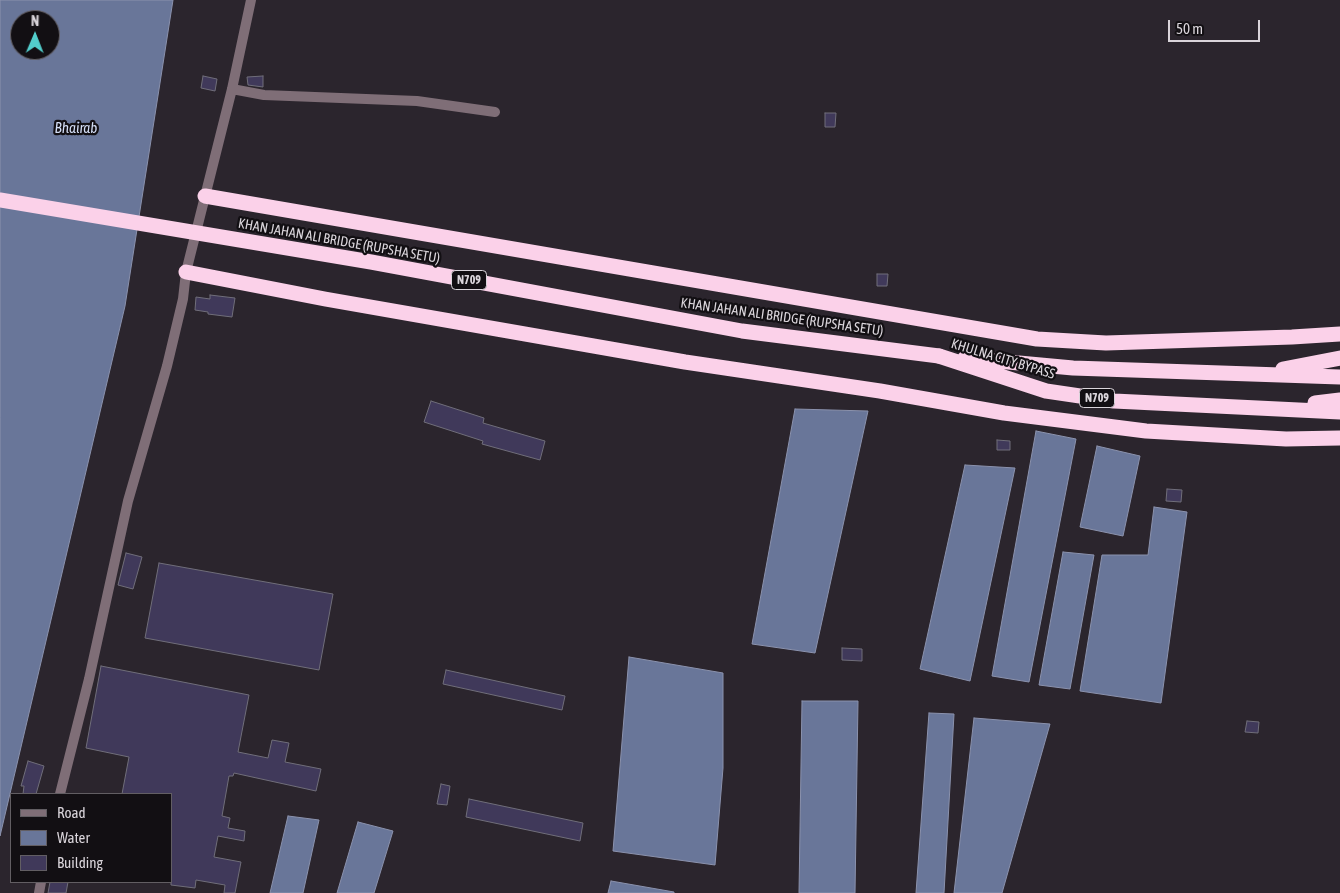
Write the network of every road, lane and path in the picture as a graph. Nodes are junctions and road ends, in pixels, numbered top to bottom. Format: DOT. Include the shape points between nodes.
graph roads {
  1 [pos="251,0"];
  2 [pos="232,89"];
  3 [pos="495,112"];
  4 [pos="205,196"];
  5 [pos="0,200"];
  6 [pos="186,272"];
  7 [pos="1340,334"];
  8 [pos="939,356"];
  9 [pos="1340,358"];
  10 [pos="1340,367"];
  11 [pos="1262,373"];
  12 [pos="1340,376"];
  13 [pos="1340,384"];
  14 [pos="1340,400"];
  15 [pos="1340,406"];
  16 [pos="1262,408"];
  17 [pos="1340,412"];
  18 [pos="1340,419"];
  19 [pos="1340,438"];
  20 [pos="60,793"];
  1 -- 2 [label="street"];
  2 -- 3 [label="street" via="264,95 417,101"];
  2 -- 4 [label="street"];
  4 -- 6 [label="street"];
  4 -- 7 [label="highway" via="1037,338 1106,343"];
  5 -- 8 [label="highway, KHAN JAHAN ALI BRIDGE (RUPSHA SETU) / N709, bridge" via="371,262 742,331"];
  6 -- 19 [label="highway" via="325,300 666,359 1004,413 1146,431 1286,439"];
  6 -- 20 [label="street" via="167,366 128,501 90,679"];
  8 -- 11 [label="highway, KHULNA CITY BYPASS / N709" via="1073,368"];
  8 -- 16 [label="highway, KHULNA CITY BYPASS / N709" via="1046,391 1114,400"];
  9 -- 11 [label="highway, KHULNA CITY BYPASS / N709"];
  10 -- 11 [label="highway, KHULNA CITY BYPASS / N709"];
  11 -- 12 [label="highway, KHULNA CITY BYPASS / N709"];
  11 -- 13 [label="highway, KHULNA CITY BYPASS / N709"];
  14 -- 16 [label="highway, KHULNA CITY BYPASS / N709"];
  15 -- 16 [label="highway, KHULNA CITY BYPASS / N709"];
  16 -- 17 [label="highway, KHULNA CITY BYPASS / N709"];
  16 -- 18 [label="highway, KHULNA CITY BYPASS / N709"];
}
